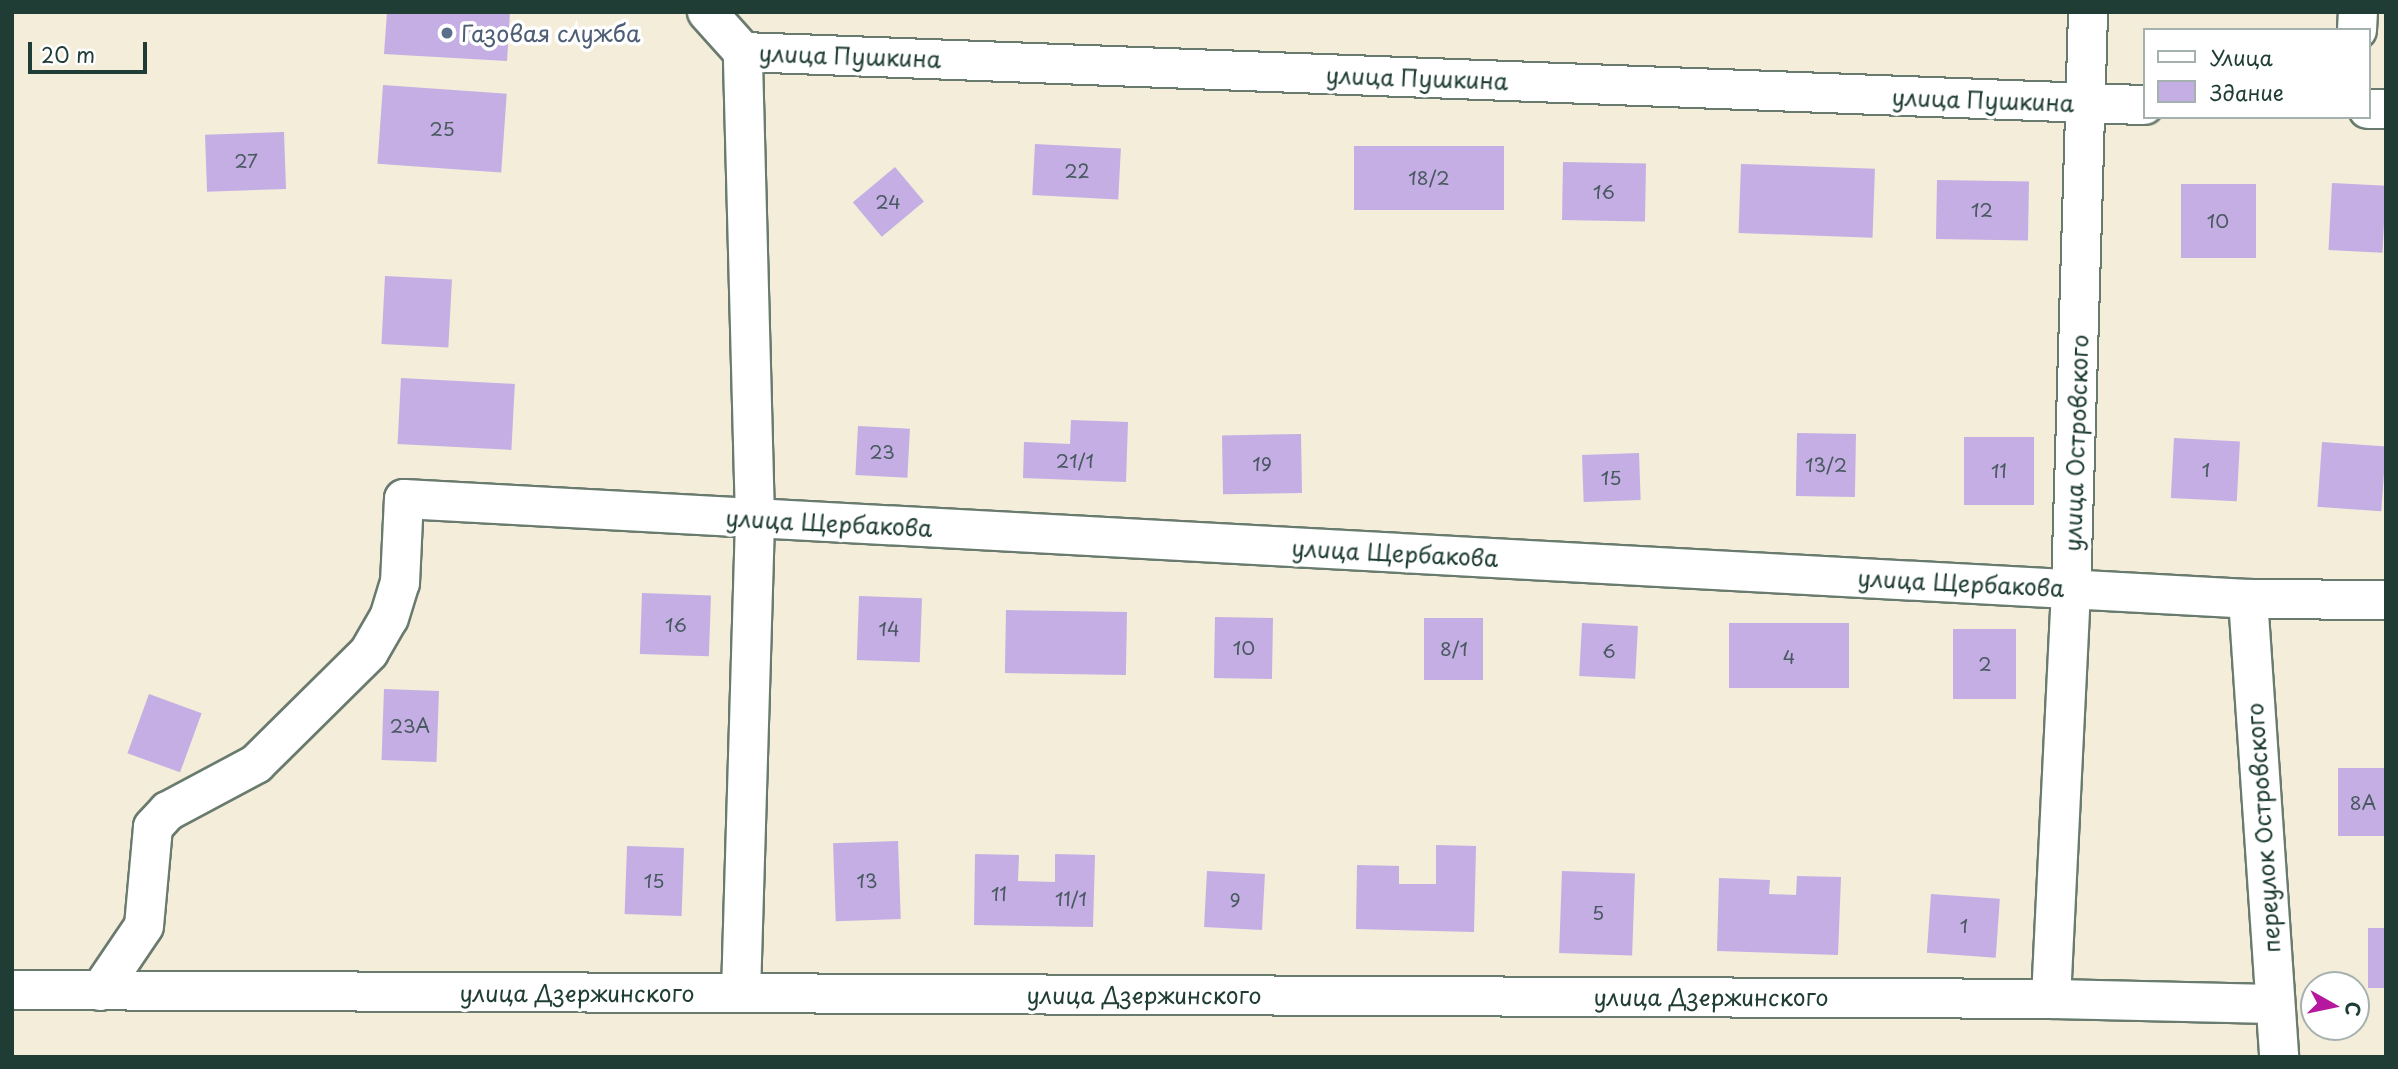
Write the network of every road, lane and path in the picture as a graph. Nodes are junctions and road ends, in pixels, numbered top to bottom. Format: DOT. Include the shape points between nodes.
graph roads {
  1 [pos="707,12"];
  2 [pos="2088,12"];
  3 [pos="743,52"];
  4 [pos="2085,104"];
  5 [pos="2142,105"];
  6 [pos="755,519"];
  7 [pos="2071,589"];
  8 [pos="2248,599"];
  9 [pos="2386,600"];
  10 [pos="12,990"];
  11 [pos="100,991"];
  12 [pos="741,993"];
  13 [pos="2051,999"];
  14 [pos="2275,1004"];
  15 [pos="2279,1057"];
  1 -- 3 [label="street, улица Пушкина"];
  2 -- 4 [label="street, улица Островского"];
  3 -- 4 [label="street, улица Пушкина"];
  3 -- 6 [label="street"];
  4 -- 5 [label="street, улица Пушкина"];
  4 -- 7 [label="street, улица Островского"];
  6 -- 7 [label="street, улица Щербакова"];
  6 -- 11 [label="street, улица Щербакова" via="404,499 401,583 389,618 369,652 256,764 168,811 153,827 144,926"];
  6 -- 12 [label="street"];
  7 -- 8 [label="street, улица Щербакова"];
  7 -- 13 [label="street, улица Островского"];
  8 -- 9 [label="street, улица Щербакова"];
  8 -- 14 [label="street, переулок Островского"];
  10 -- 11 [label="street, улица Дзержинского"];
  11 -- 12 [label="street, улица Дзержинского"];
  12 -- 13 [label="street, улица Дзержинского"];
  13 -- 14 [label="street, улица Дзержинского"];
  14 -- 15 [label="street, переулок Островского"];
}
